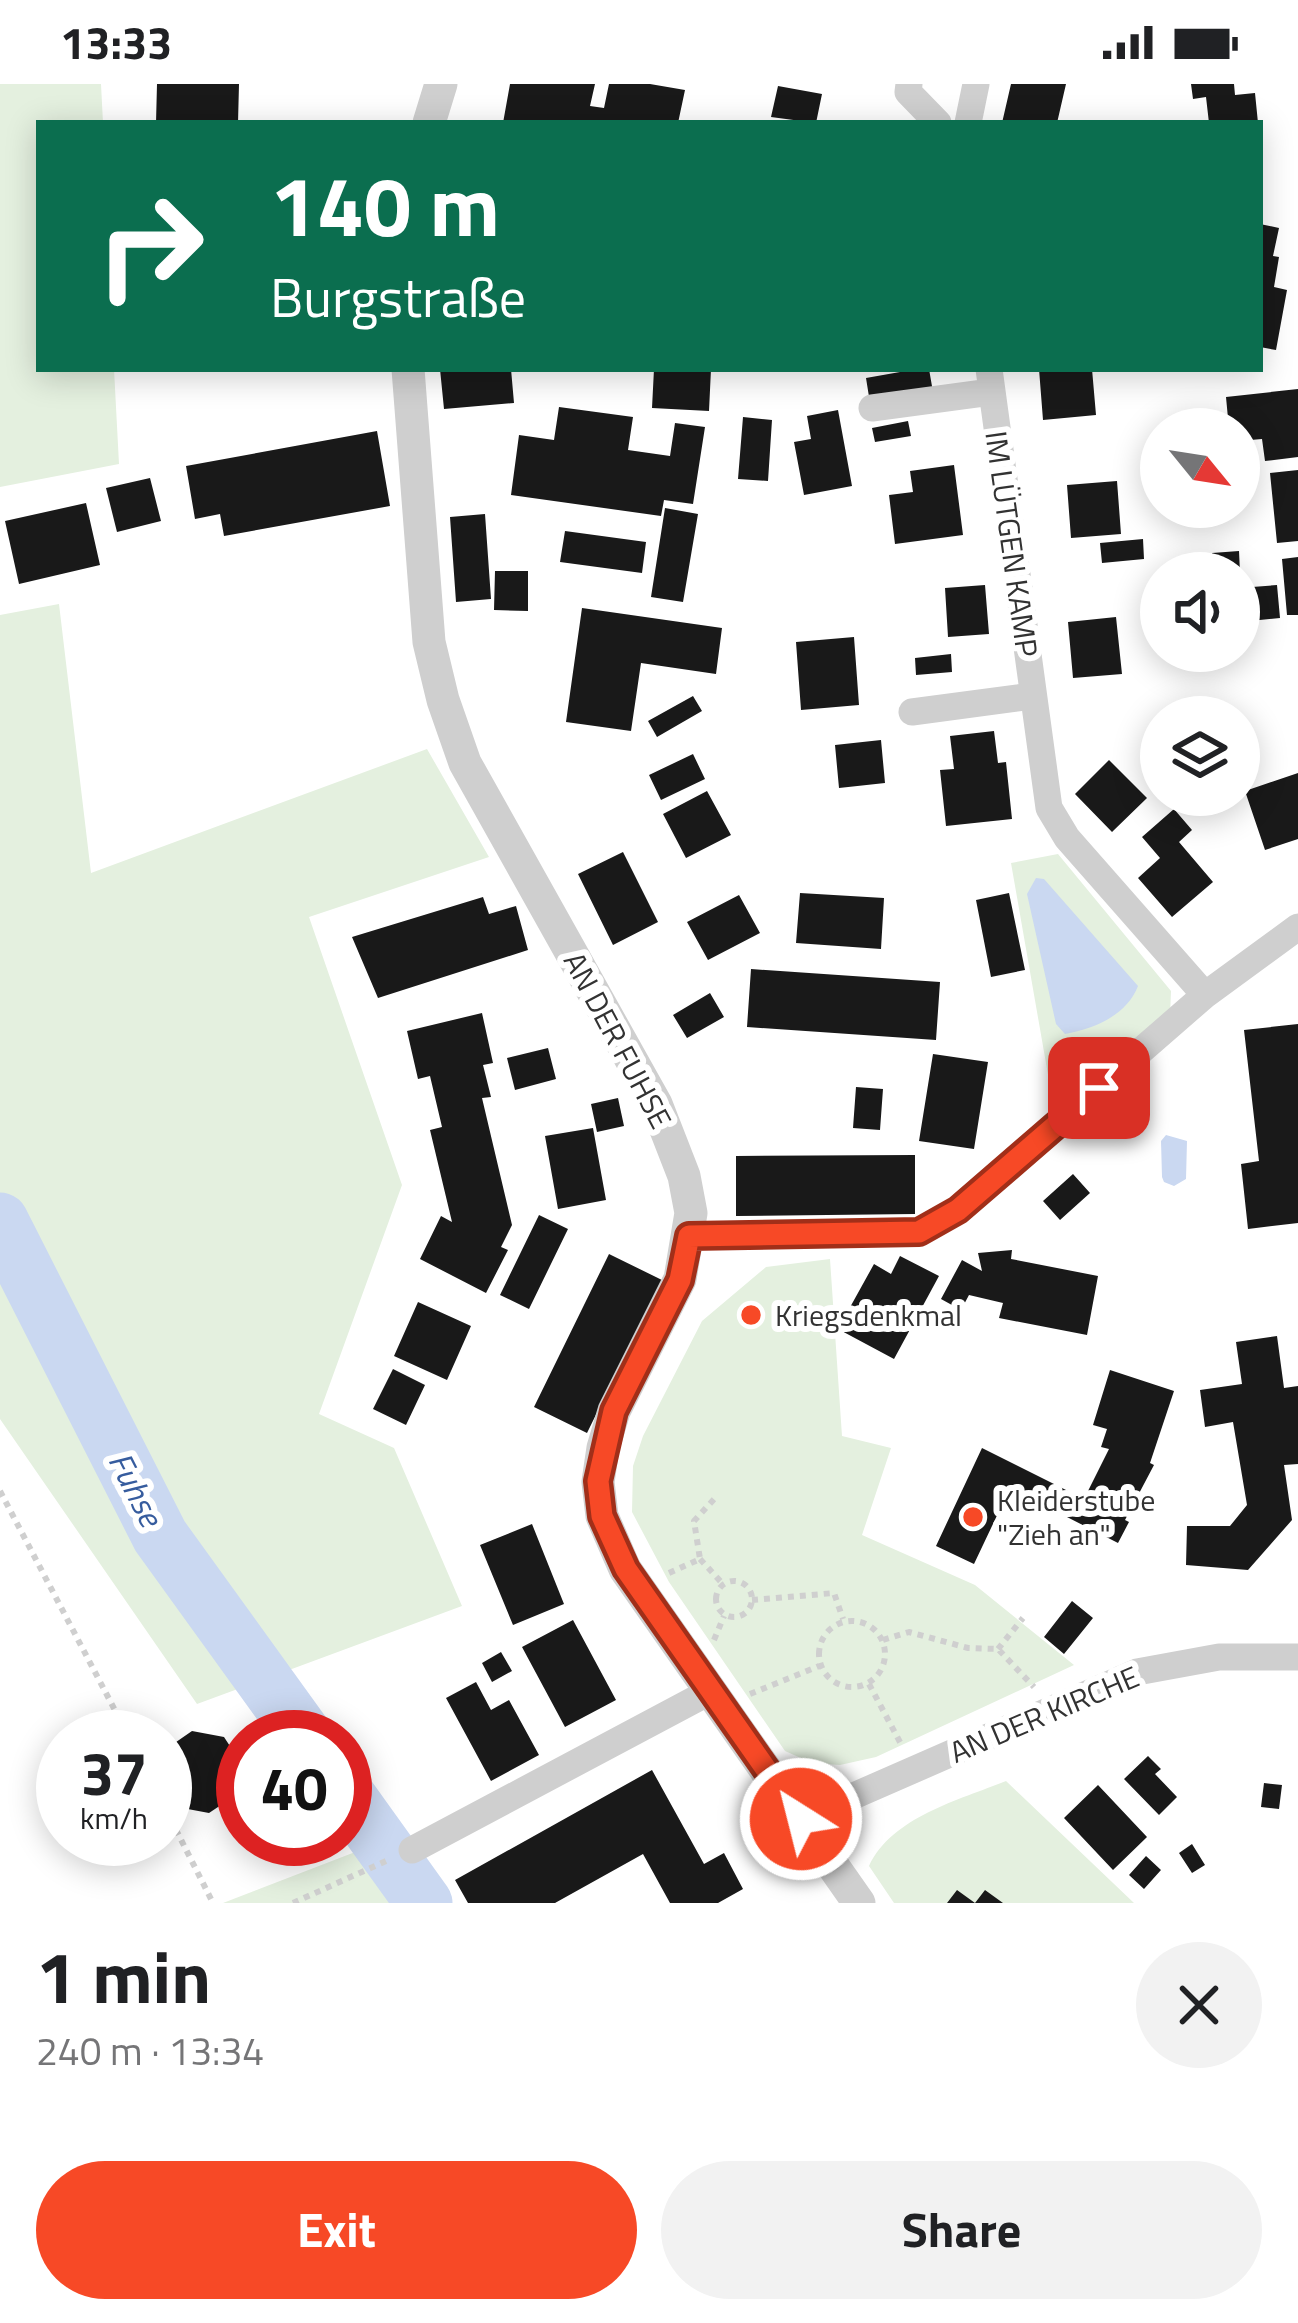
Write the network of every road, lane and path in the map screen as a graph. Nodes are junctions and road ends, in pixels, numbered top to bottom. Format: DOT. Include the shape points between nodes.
graph roads {
  1 [pos="441,84"];
  2 [pos="909,84"];
  3 [pos="974,86"];
  4 [pos="430,120"];
  5 [pos="935,120"];
  6 [pos="968,120"];
  7 [pos="408,372"];
  8 [pos="990,381"];
  9 [pos="872,407"];
  10 [pos="1032,696"];
  11 [pos="912,712"];
  12 [pos="1298,928"];
  13 [pos="1205,995"];
  14 [pos="689,1236"];
  15 [pos="0,1491"];
  16 [pos="716,1497"];
  17 [pos="700,1559"];
  18 [pos="722,1584"];
  19 [pos="638,1587"];
  20 [pos="752,1600"];
  21 [pos="1023,1618"];
  22 [pos="843,1621"];
  23 [pos="883,1640"];
  24 [pos="998,1649"];
  25 [pos="1298,1657"];
  26 [pos="819,1666"];
  27 [pos="869,1684"];
  28 [pos="714,1699"];
  29 [pos="1054,1708"];
  30 [pos="115,1710"];
  31 [pos="914,1769"];
  32 [pos="801,1819"];
  33 [pos="412,1850"];
  34 [pos="192,1861"];
  35 [pos="213,1903"];
  36 [pos="293,1903"];
  37 [pos="859,1903"];
  1 -- 4 [label="street"];
  2 -- 5 [label="street"];
  3 -- 6 [label="street"];
  7 -- 14 [label="street, AN DER FUHSE" via="430,641 443,700 465,763 656,1104 684,1176"];
  8 -- 9 [label="street, IM LÜTGEN KAMP"];
  8 -- 10 [label="street, IM LÜTGEN KAMP"];
  10 -- 11 [label="street, IM LÜTGEN KAMP"];
  10 -- 13 [label="street, IM LÜTGEN KAMP" via="1049,808"];
  12 -- 13 [label="street"];
  13 -- 14 [label="street" via="958,1210 919,1232"];
  14 -- 19 [label="street, AN DER FUHSE" via="680,1280 614,1411 598,1481 602,1516"];
  15 -- 30 [label="path"];
  16 -- 17 [label="path" via="694,1521"];
  17 -- 18 [label="path"];
  17 -- 19 [label="path"];
  18 -- 20 [label="path" via="742,1583"];
  18 -- 20 [label="path" via="716,1605 724,1616 745,1614"];
  19 -- 28 [label="street, AN DER FUHSE"];
  20 -- 22 [label="path" via="834,1593"];
  21 -- 24 [label="path"];
  22 -- 23 [label="path" via="870,1625"];
  22 -- 26 [label="path" via="822,1640"];
  23 -- 24 [label="path" via="909,1632"];
  23 -- 27 [label="path" via="884,1664"];
  24 -- 29 [label="path"];
  25 -- 29 [label="street, AN DER KIRCHE" via="1219,1657 1137,1672"];
  26 -- 27 [label="path" via="842,1685"];
  26 -- 28 [label="path"];
  27 -- 31 [label="path"];
  28 -- 32 [label="street, AN DER FUHSE"];
  28 -- 33 [label="street"];
  29 -- 31 [label="street, AN DER KIRCHE"];
  31 -- 32 [label="street, AN DER KIRCHE"];
  32 -- 37 [label="street, AN DER FUHSE"];
  33 -- 36 [label="path"];
  34 -- 35 [label="path"];
}
